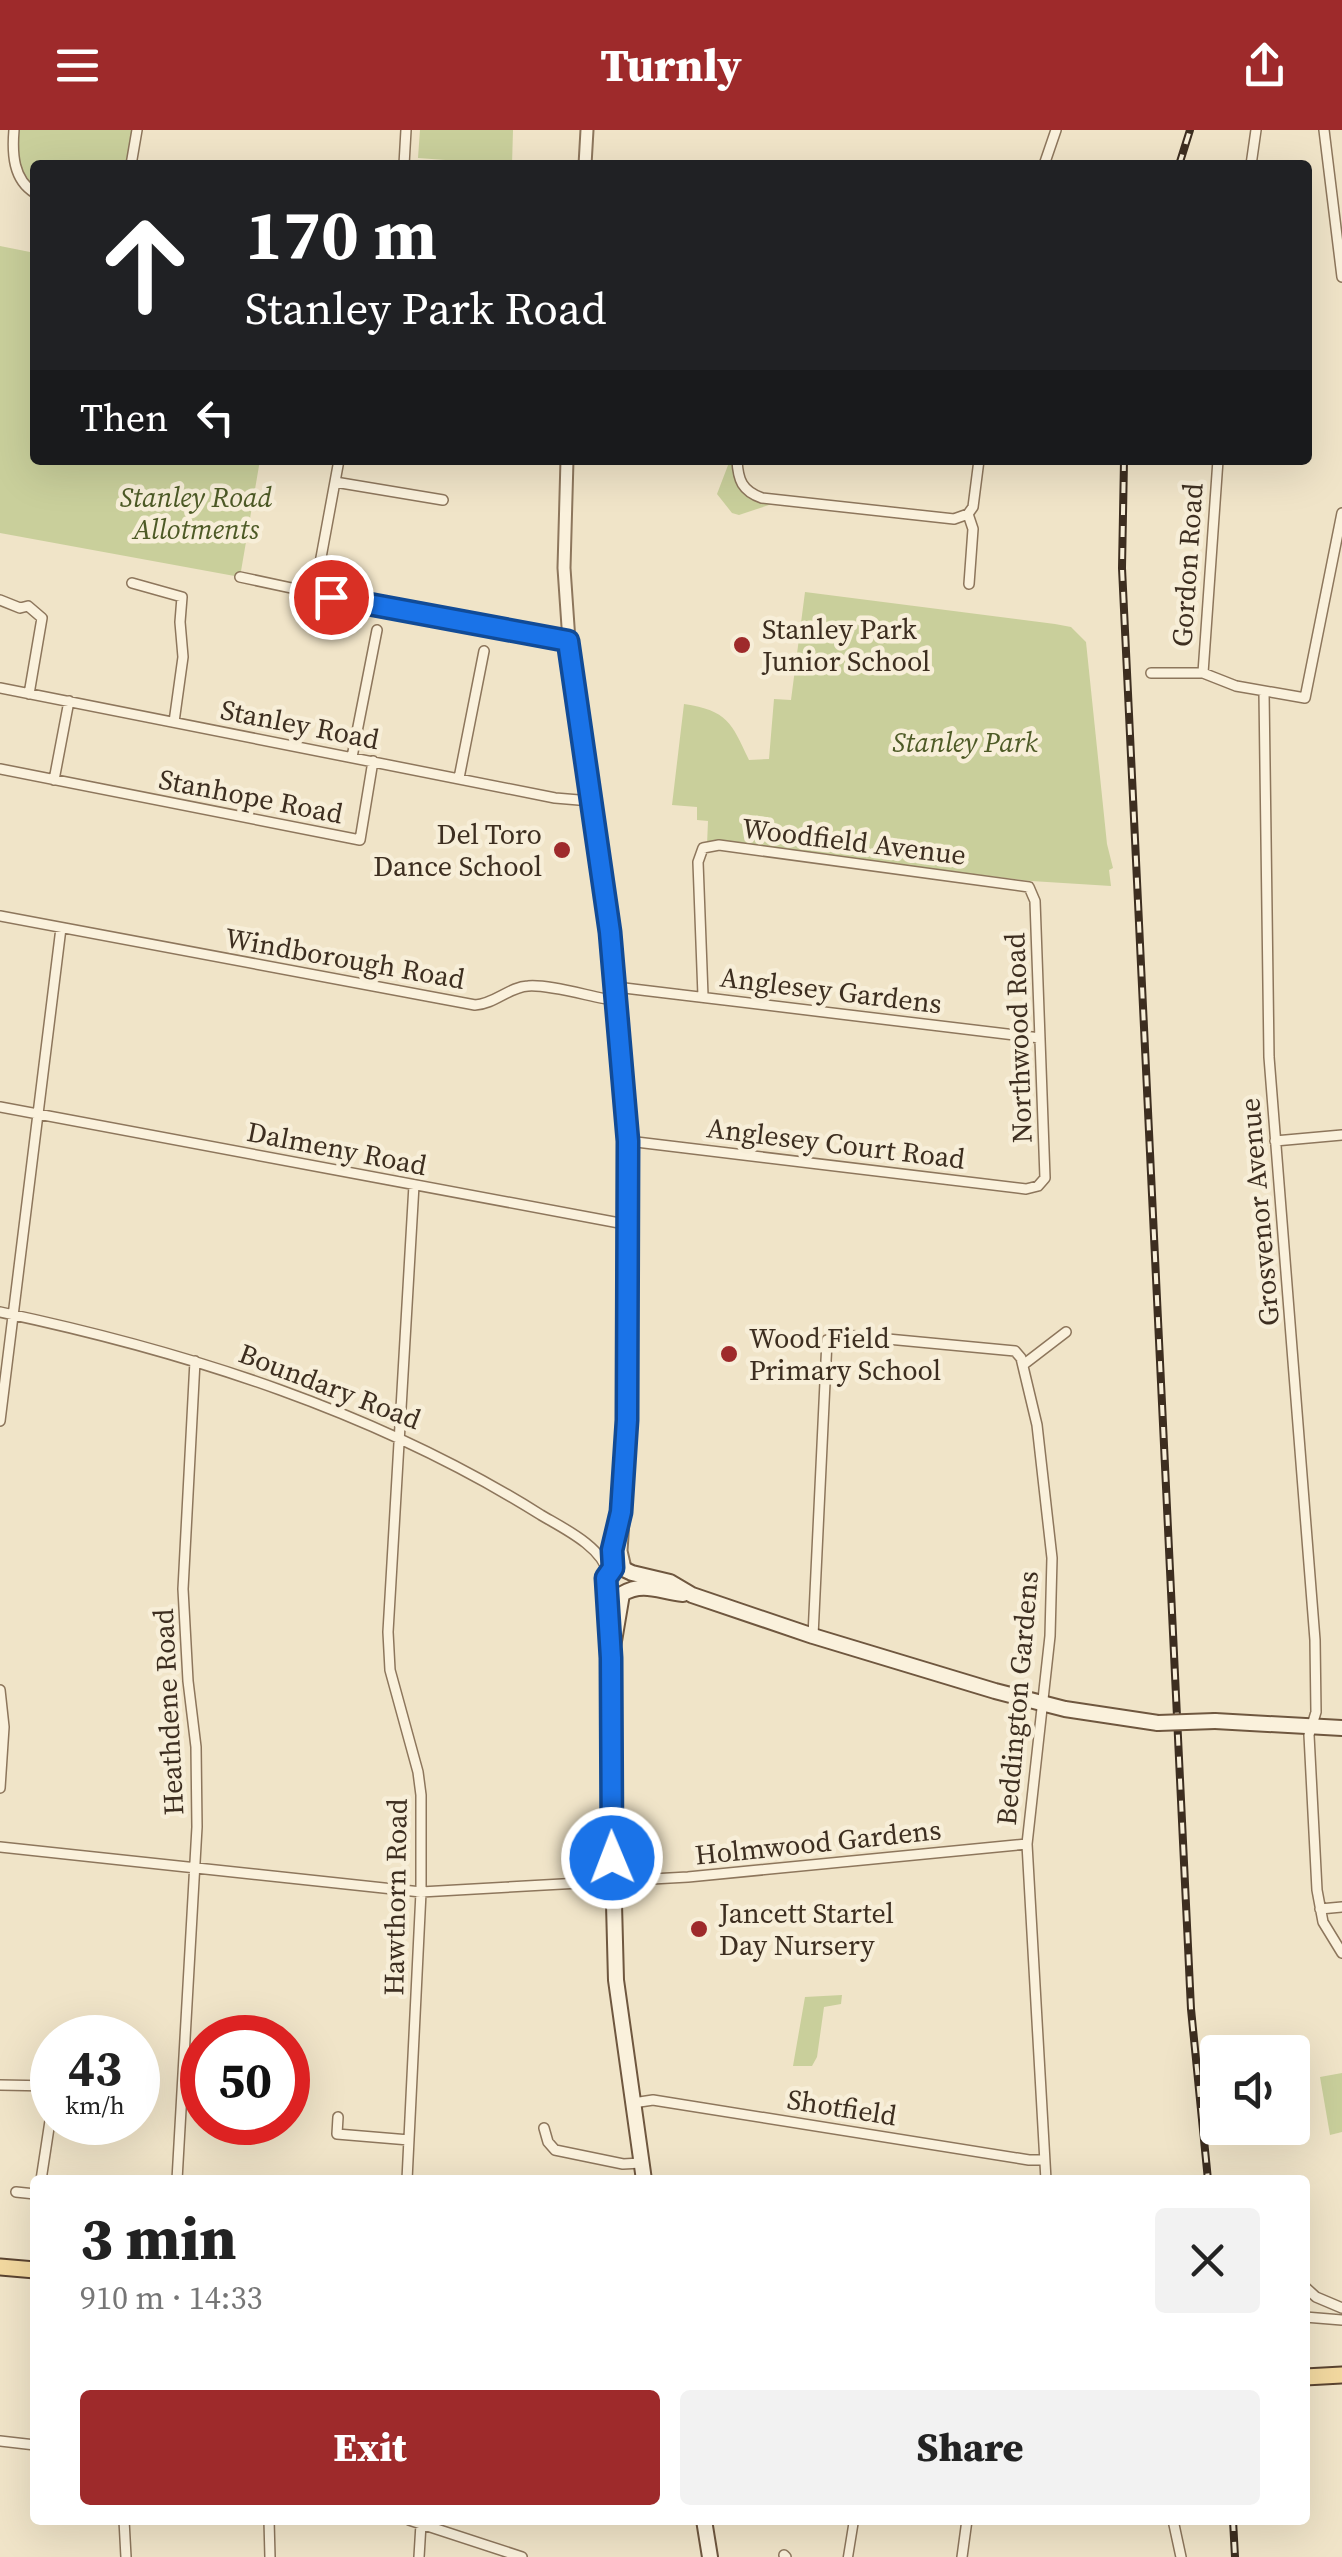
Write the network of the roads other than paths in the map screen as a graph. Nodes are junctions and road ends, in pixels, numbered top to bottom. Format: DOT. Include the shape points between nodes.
graph roads {
  1 [pos="136,130"];
  2 [pos="406,130"];
  3 [pos="586,130"];
  4 [pos="1056,130"];
  5 [pos="1256,130"];
  6 [pos="1324,130"];
  7 [pos="14,132"];
  8 [pos="0,133"];
  9 [pos="132,160"];
  10 [pos="404,160"];
  11 [pos="585,160"];
  12 [pos="1046,160"];
  13 [pos="1251,160"];
  14 [pos="30,190"];
  15 [pos="1342,277"];
  16 [pos="338,465"];
  17 [pos="567,465"];
  18 [pos="738,465"];
  19 [pos="978,465"];
  20 [pos="1218,465"];
  21 [pos="335,482"];
  22 [pos="442,500"];
  23 [pos="1342,513"];
  24 [pos="968,514"];
  25 [pos="1339,547"];
  26 [pos="320,569"];
  27 [pos="240,577"];
  28 [pos="132,583"];
  29 [pos="969,584"];
  30 [pos="297,590"];
  31 [pos="331,597"];
  32 [pos="0,600"];
  33 [pos="377,630"];
  34 [pos="568,641"];
  35 [pos="484,651"];
  36 [pos="1151,672"];
  37 [pos="1203,673"];
  38 [pos="0,688"];
  39 [pos="1264,692"];
  40 [pos="28,694"];
  41 [pos="69,702"];
  42 [pos="174,722"];
  43 [pos="352,757"];
  44 [pos="373,761"];
  45 [pos="0,769"];
  46 [pos="459,778"];
  47 [pos="54,780"];
  48 [pos="591,801"];
  49 [pos="1028,887"];
  50 [pos="0,916"];
  51 [pos="61,928"];
  52 [pos="616,986"];
  53 [pos="703,996"];
  54 [pos="618,1001"];
  55 [pos="1040,1038"];
  56 [pos="0,1107"];
  57 [pos="36,1114"];
  58 [pos="1342,1136"];
  59 [pos="1275,1140"];
  60 [pos="628,1141"];
  61 [pos="414,1185"];
  62 [pos="1038,1186"];
  63 [pos="630,1225"];
  64 [pos="0,1312"];
  65 [pos="13,1315"];
  66 [pos="1066,1332"];
  67 [pos="195,1361"];
  68 [pos="1023,1364"];
  69 [pos="0,1421"];
  70 [pos="401,1439"];
  71 [pos="620,1579"];
  72 [pos="813,1636"];
  73 [pos="0,1690"];
  74 [pos="1043,1704"];
  75 [pos="1312,1727"];
  76 [pos="1342,1728"];
  77 [pos="0,1788"];
  78 [pos="1027,1844"];
  79 [pos="0,1847"];
  80 [pos="194,1868"];
  81 [pos="612,1883"];
  82 [pos="422,1892"];
  83 [pos="1342,1907"];
  84 [pos="1320,1909"];
  85 [pos="1342,1953"];
  86 [pos="0,2085"];
  87 [pos="30,2086"];
  88 [pos="632,2103"];
  89 [pos="338,2117"];
  90 [pos="544,2128"];
  91 [pos="409,2140"];
  92 [pos="46,2145"];
  93 [pos="1045,2160"];
  94 [pos="641,2162"];
  95 [pos="42,2175"];
  96 [pos="177,2175"];
  97 [pos="407,2175"];
  98 [pos="643,2175"];
  99 [pos="1046,2175"];
  100 [pos="16,2192"];
  101 [pos="30,2193"];
  102 [pos="0,2268"];
  103 [pos="30,2270"];
  104 [pos="1310,2292"];
  105 [pos="1342,2308"];
  106 [pos="1310,2317"];
  107 [pos="1342,2320"];
  108 [pos="1342,2376"];
  109 [pos="1310,2377"];
  110 [pos="0,2441"];
  111 [pos="30,2444"];
  112 [pos="124,2525"];
  113 [pos="269,2525"];
  114 [pos="421,2525"];
  115 [pos="424,2525"];
  116 [pos="705,2525"];
  117 [pos="853,2525"];
  118 [pos="966,2525"];
  119 [pos="1174,2525"];
  120 [pos="126,2557"];
  121 [pos="270,2557"];
  122 [pos="419,2557"];
  123 [pos="522,2557"];
  124 [pos="710,2557"];
  125 [pos="848,2557"];
  126 [pos="962,2557"];
  127 [pos="1181,2557"];
  1 -- 9 [label="street"];
  2 -- 10 [label="street"];
  3 -- 11 [label="street"];
  4 -- 12 [label="street"];
  5 -- 13 [label="street"];
  6 -- 15 [label="street"];
  7 -- 8 [label="street"];
  7 -- 14 [label="street" via="18,174"];
  16 -- 21 [label="street"];
  17 -- 34 [label="street"];
  18 -- 24 [label="street" via="740,482 762,498 954,518"];
  19 -- 24 [label="street"];
  20 -- 37 [label="street, Gordon Road"];
  21 -- 22 [label="street"];
  21 -- 26 [label="street"];
  23 -- 25 [label="street"];
  24 -- 29 [label="street"];
  25 -- 39 [label="street" via="1306,698"];
  26 -- 30 [label="street"];
  26 -- 31 [label="street"];
  27 -- 30 [label="street"];
  28 -- 42 [label="street" via="182,597"];
  30 -- 31 [label="street"];
  31 -- 34 [label="street"];
  32 -- 40 [label="street" via="28,606 42,618"];
  33 -- 43 [label="street"];
  34 -- 48 [label="street"];
  35 -- 46 [label="street"];
  36 -- 37 [label="street"];
  37 -- 39 [label="street"];
  38 -- 40 [label="street, Stanley Road"];
  39 -- 59 [label="street, Grosvenor Avenue"];
  40 -- 41 [label="street, Stanley Road"];
  41 -- 42 [label="street, Stanley Road"];
  41 -- 47 [label="street"];
  42 -- 43 [label="street, Stanley Road"];
  43 -- 44 [label="street, Stanley Road"];
  44 -- 46 [label="street, Stanley Road"];
  44 -- 47 [label="street, Stanhope Road" via="360,840"];
  45 -- 47 [label="street, Stanhope Road"];
  46 -- 48 [label="street, Stanley Road"];
  48 -- 52 [label="street"];
  49 -- 53 [label="street, Woodfield Avenue" via="704,848 698,862"];
  49 -- 55 [label="street, Northwood Road" via="1035,901"];
  50 -- 51 [label="street, Windborough Road"];
  51 -- 54 [label="street, Windborough Road" via="475,1005 531,985"];
  51 -- 57 [label="street"];
  52 -- 53 [label="street, Anglesey Gardens"];
  52 -- 54 [label="street"];
  53 -- 55 [label="street, Anglesey Gardens"];
  54 -- 60 [label="street"];
  55 -- 62 [label="street, Northwood Road" via="1046,1173"];
  56 -- 57 [label="street, Dalmeny Road"];
  57 -- 61 [label="street, Dalmeny Road"];
  57 -- 65 [label="street"];
  58 -- 59 [label="street"];
  59 -- 75 [label="street, Grosvenor Avenue" via="1316,1640"];
  60 -- 62 [label="street, Anglesey Court Road"];
  60 -- 63 [label="street"];
  61 -- 63 [label="street, Dalmeny Road"];
  61 -- 70 [label="street, Hawthorn Road"];
  63 -- 71 [label="street"];
  64 -- 65 [label="street, Boundary Road"];
  65 -- 67 [label="street, Boundary Road"];
  65 -- 69 [label="street"];
  66 -- 68 [label="street"];
  67 -- 70 [label="street, Boundary Road"];
  67 -- 80 [label="street, Heathdene Road" via="183,1588 198,1793"];
  68 -- 72 [label="street" via="1008,1349 845,1335 827,1340"];
  68 -- 74 [label="street, Beddington Gardens" via="1050,1532 1052,1610"];
  70 -- 71 [label="street, Boundary Road" via="495,1486 588,1546"];
  70 -- 82 [label="street, Hawthorn Road" via="388,1651 418,1772"];
  71 -- 72 [label="main road" via="670,1582"];
  71 -- 81 [label="main road" via="611,1658"];
  72 -- 74 [label="main road"];
  73 -- 77 [label="street"];
  74 -- 75 [label="main road, bridge" via="1158,1723"];
  74 -- 78 [label="street, Beddington Gardens"];
  75 -- 76 [label="main road"];
  75 -- 84 [label="street, Grosvenor Avenue"];
  78 -- 81 [label="street, Holmwood Gardens"];
  78 -- 93 [label="street, Beddington Gardens"];
  79 -- 80 [label="street, Holmwood Gardens"];
  80 -- 82 [label="street, Holmwood Gardens"];
  80 -- 96 [label="street, Heathdene Road"];
  81 -- 82 [label="street, Holmwood Gardens"];
  81 -- 88 [label="main road"];
  82 -- 91 [label="street, Hawthorn Road"];
  83 -- 84 [label="street"];
  84 -- 85 [label="street"];
  86 -- 87 [label="street"];
  88 -- 93 [label="street, Shotfield" via="653,2100"];
  88 -- 94 [label="main road"];
  89 -- 91 [label="street" via="337,2134"];
  90 -- 94 [label="street" via="556,2150"];
  91 -- 97 [label="street, Hawthorn Road"];
  92 -- 95 [label="street"];
  93 -- 99 [label="street, Beddington Gardens"];
  94 -- 98 [label="main road"];
  100 -- 101 [label="street"];
  102 -- 103 [label="main road"];
  104 -- 105 [label="street"];
  106 -- 107 [label="street"];
  108 -- 109 [label="main road"];
  110 -- 111 [label="street"];
  112 -- 120 [label="street"];
  113 -- 121 [label="street"];
  114 -- 122 [label="street"];
  115 -- 123 [label="street"];
  116 -- 124 [label="main road"];
  117 -- 125 [label="street"];
  118 -- 126 [label="street"];
  119 -- 127 [label="street"];
}
